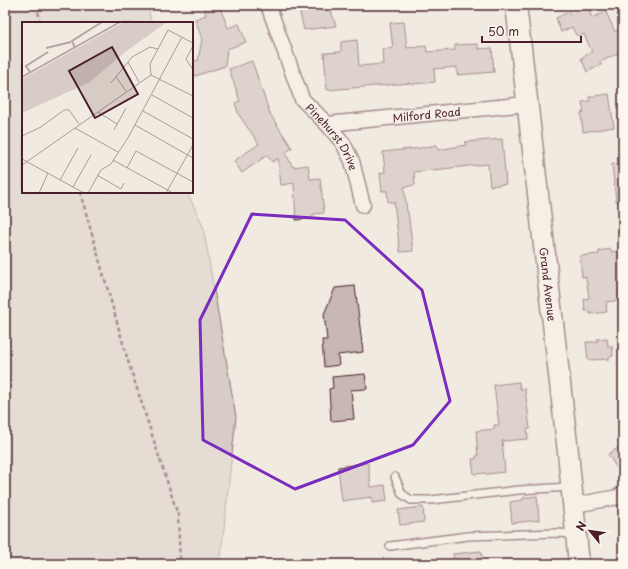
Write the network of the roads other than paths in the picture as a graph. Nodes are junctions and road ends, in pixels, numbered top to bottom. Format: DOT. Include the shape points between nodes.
graph roads {
  1 [pos="268,5"];
  2 [pos="516,5"];
  3 [pos="527,104"];
  4 [pos="327,124"];
  5 [pos="363,205"];
  6 [pos="395,477"];
  7 [pos="571,487"];
  8 [pos="623,493"];
  9 [pos="574,506"];
  10 [pos="576,534"];
  11 [pos="390,546"];
  12 [pos="579,564"];
  1 -- 4 [label="street, Pinehurst Drive" via="302,99"];
  2 -- 3 [label="street, Grand Avenue"];
  3 -- 4 [label="street, Milford Road"];
  3 -- 7 [label="street, Grand Avenue"];
  4 -- 5 [label="street, Pinehurst Drive" via="343,143 352,161"];
  6 -- 7 [label="lane" via="402,494 410,500"];
  7 -- 9 [label="street, Grand Avenue"];
  8 -- 9 [label="street" via="618,497"];
  9 -- 10 [label="street, Grand Avenue"];
  10 -- 11 [label="lane" via="468,536"];
  10 -- 12 [label="street, Grand Avenue"];
}
